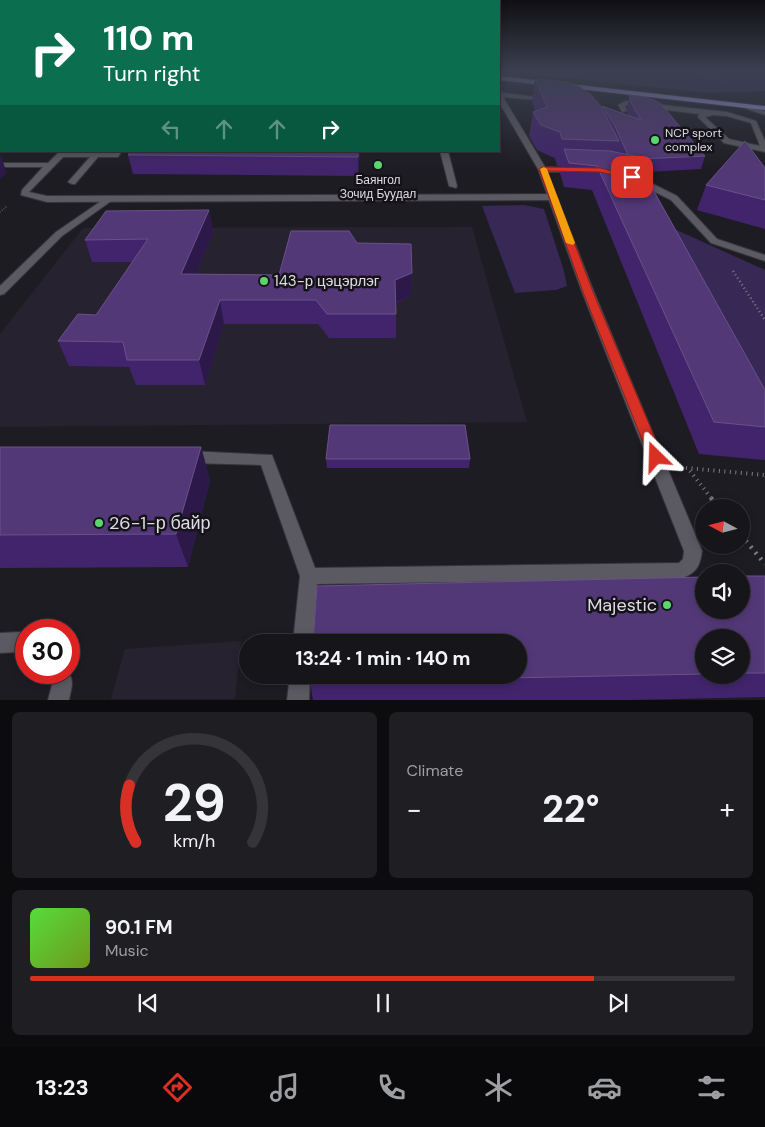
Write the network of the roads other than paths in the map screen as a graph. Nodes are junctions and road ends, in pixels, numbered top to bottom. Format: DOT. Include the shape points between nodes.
graph roads {
  1 [pos="504,104"];
  2 [pos="624,104"];
  3 [pos="631,104"];
  4 [pos="723,104"];
  5 [pos="760,104"];
  6 [pos="744,106"];
  7 [pos="765,108"];
  8 [pos="624,111"];
  9 [pos="707,113"];
  10 [pos="765,113"];
  11 [pos="765,149"];
  12 [pos="117,152"];
  13 [pos="444,152"];
  14 [pos="62,153"];
  15 [pos="96,155"];
  16 [pos="0,165"];
  17 [pos="50,166"];
  18 [pos="542,169"];
  19 [pos="591,170"];
  20 [pos="628,176"];
  21 [pos="72,182"];
  22 [pos="453,186"];
  23 [pos="554,197"];
  24 [pos="110,200"];
  25 [pos="765,258"];
  26 [pos="0,292"];
  27 [pos="178,456"];
  28 [pos="310,576"];
  29 [pos="304,634"];
  30 [pos="15,642"];
  31 [pos="0,643"];
  32 [pos="62,684"];
  33 [pos="299,684"];
  34 [pos="58,700"];
  35 [pos="298,700"];
  1 -- 18 [label="street"];
  2 -- 8 [label="street" via="621,105"];
  3 -- 9 [label="street"];
  4 -- 6 [label="highway"];
  5 -- 6 [label="street"];
  6 -- 7 [label="highway"];
  6 -- 10 [label="street"];
  9 -- 11 [label="street" via="736,116 754,122"];
  9 -- 11 [label="street" via="700,116 727,142"];
  12 -- 15 [label="street" via="115,155"];
  13 -- 22 [label="street"];
  14 -- 15 [label="street"];
  14 -- 17 [label="street"];
  15 -- 21 [label="street"];
  16 -- 17 [label="street"];
  17 -- 24 [label="street" via="25,195 47,199"];
  18 -- 19 [label="street"];
  18 -- 23 [label="street"];
  20 -- 25 [label="street" via="674,198 714,241"];
  23 -- 24 [label="street"];
  23 -- 28 [label="street" via="588,292 692,551 692,562 685,569"];
  24 -- 26 [label="street" via="60,234"];
  27 -- 28 [label="street" via="267,459"];
  28 -- 29 [label="street"];
  30 -- 31 [label="street"];
  32 -- 34 [label="street"];
  33 -- 35 [label="street"];
}
